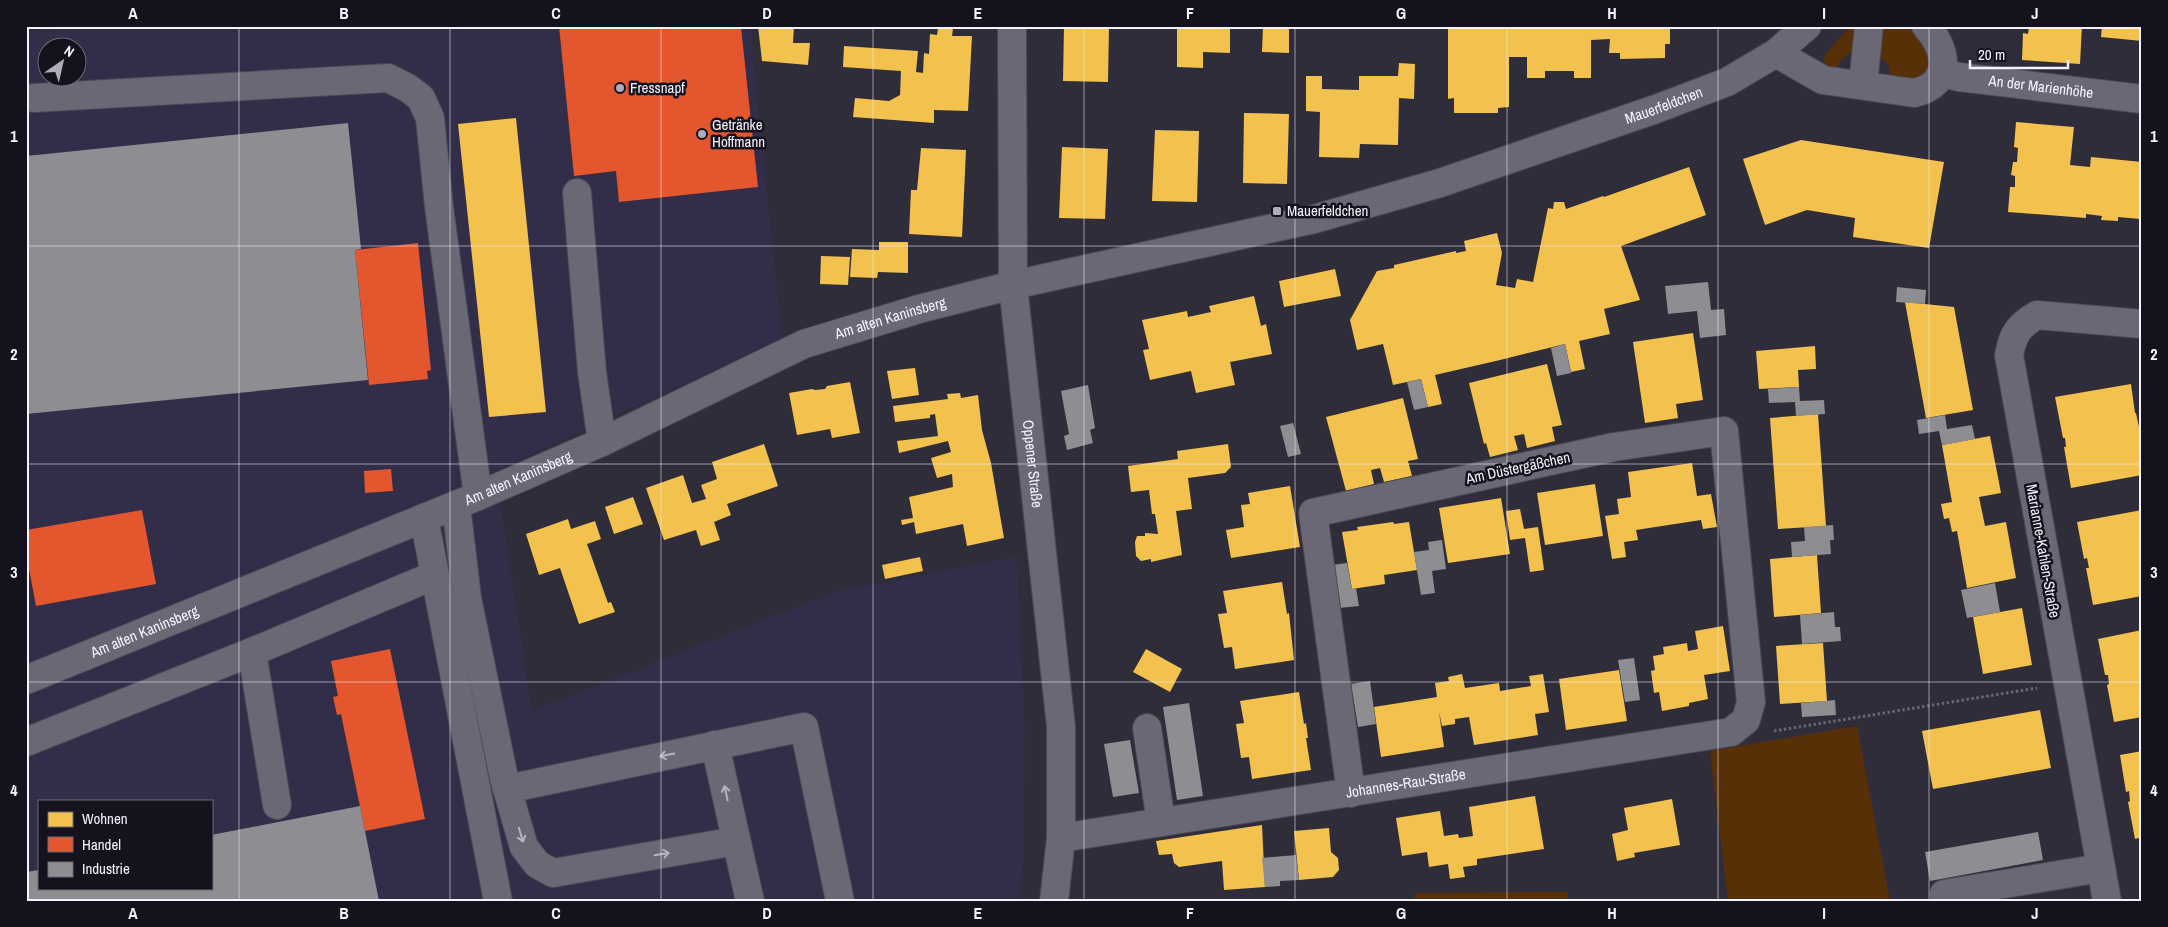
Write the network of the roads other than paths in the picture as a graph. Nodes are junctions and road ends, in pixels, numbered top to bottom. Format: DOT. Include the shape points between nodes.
graph roads {
  1 [pos="1012,26"];
  2 [pos="1807,26"];
  3 [pos="1869,26"];
  4 [pos="1926,26"];
  5 [pos="1776,54"];
  6 [pos="1942,73"];
  7 [pos="1863,85"];
  8 [pos="34,98"];
  9 [pos="2142,99"];
  10 [pos="577,194"];
  11 [pos="1013,285"];
  12 [pos="2142,324"];
  13 [pos="602,442"];
  14 [pos="467,500"];
  15 [pos="424,518"];
  16 [pos="435,575"];
  17 [pos="252,652"];
  18 [pos="26,680"];
  19 [pos="1746,720"];
  20 [pos="1148,728"];
  21 [pos="26,742"];
  22 [pos="715,745"];
  23 [pos="507,789"];
  24 [pos="1351,793"];
  25 [pos="277,805"];
  26 [pos="1161,822"];
  27 [pos="1061,838"];
  28 [pos="736,841"];
  29 [pos="2101,868"];
  30 [pos="1944,894"];
  31 [pos="498,901"];
  32 [pos="750,901"];
  33 [pos="840,901"];
  34 [pos="1054,901"];
  35 [pos="2107,901"];
  1 -- 11 [label="street, Oppener Straße"];
  2 -- 5 [label="street, Mauerfeldchen"];
  3 -- 7 [label="street"];
  4 -- 6 [label="street" via="1944,55"];
  5 -- 7 [label="street" via="1823,80"];
  5 -- 11 [label="street, Mauerfeldchen" via="1728,82 1440,183 1314,218"];
  6 -- 7 [label="street" via="1926,90 1914,93"];
  6 -- 9 [label="street, An der Marienhöhe"];
  8 -- 14 [label="street" via="388,78 421,98 430,118"];
  10 -- 13 [label="street" via="592,372"];
  11 -- 13 [label="street, Am alten Kaninsberg" via="804,344"];
  11 -- 27 [label="street, Oppener Straße" via="1061,726"];
  12 -- 29 [label="street, Marianne-Kahlen-Straße" via="2037,315 2025,322 2013,336 2009,355"];
  13 -- 14 [label="street, Am alten Kaninsberg"];
  14 -- 15 [label="street, Am alten Kaninsberg"];
  14 -- 23 [label="street" via="467,598"];
  15 -- 16 [label="street"];
  15 -- 18 [label="street, Am alten Kaninsberg"];
  16 -- 17 [label="street"];
  16 -- 31 [label="street"];
  17 -- 21 [label="street"];
  17 -- 25 [label="street"];
  19 -- 24 [label="street, Johannes-Rau-Straße" via="1731,732"];
  19 -- 24 [label="street, Am Düstergäßchen" via="1751,702 1724,431 1614,447 1313,513"];
  20 -- 26 [label="street"];
  22 -- 23 [label="street, one-way"];
  28 -- 22 [label="street, one-way"];
  22 -- 33 [label="street" via="804,727"];
  23 -- 28 [label="street, one-way" via="524,847 537,864 553,872"];
  24 -- 26 [label="street, Johannes-Rau-Straße"];
  26 -- 27 [label="street, Johannes-Rau-Straße"];
  27 -- 34 [label="street, Oppener Straße"];
  28 -- 32 [label="street"];
  29 -- 30 [label="street"];
  29 -- 35 [label="street, Marianne-Kahlen-Straße"];
}
